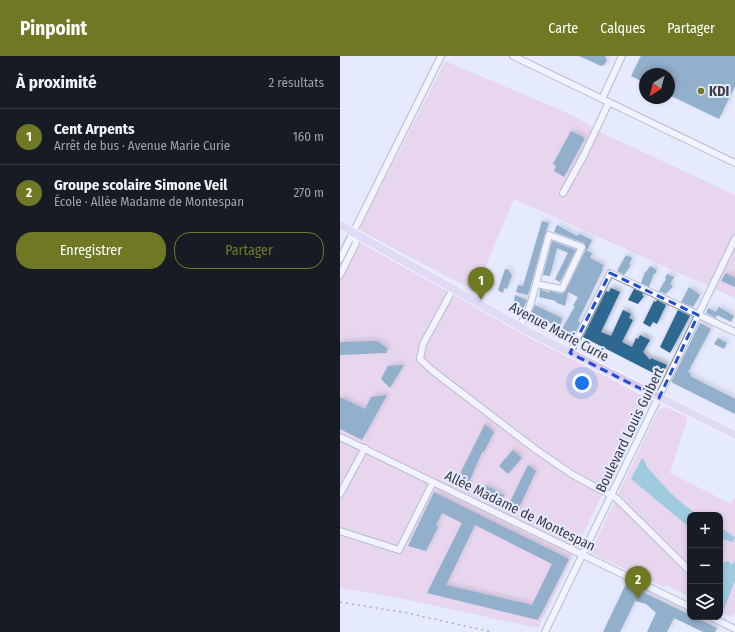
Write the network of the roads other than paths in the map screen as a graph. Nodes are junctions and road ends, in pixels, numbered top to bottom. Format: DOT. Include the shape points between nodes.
graph roads {
  1 [pos="441,56"];
  2 [pos="513,56"];
  3 [pos="622,56"];
  4 [pos="602,99"];
  5 [pos="609,102"];
  6 [pos="735,163"];
  7 [pos="563,193"];
  8 [pos="340,225"];
  9 [pos="354,233"];
  10 [pos="735,239"];
  11 [pos="340,259"];
  12 [pos="340,275"];
  13 [pos="536,284"];
  14 [pos="453,289"];
  15 [pos="698,315"];
  16 [pos="520,326"];
  17 [pos="735,332"];
  18 [pos="570,353"];
  19 [pos="421,355"];
  20 [pos="415,358"];
  21 [pos="658,398"];
  22 [pos="735,435"];
  23 [pos="340,437"];
  24 [pos="365,448"];
  25 [pos="433,482"];
  26 [pos="340,494"];
  27 [pos="612,496"];
  28 [pos="340,531"];
  29 [pos="583,555"];
  30 [pos="687,568"];
  31 [pos="687,606"];
  32 [pos="718,620"];
  33 [pos="735,629"];
  34 [pos="546,631"];
  1 -- 9 [label="street"];
  2 -- 4 [label="street"];
  3 -- 4 [label="street"];
  4 -- 5 [label="street"];
  5 -- 6 [label="street"];
  5 -- 7 [label="street"];
  8 -- 9 [label="main road, Avenue Marie Curie"];
  9 -- 11 [label="street"];
  9 -- 12 [label="street" via="356,243"];
  9 -- 14 [label="main road, Avenue Marie Curie"];
  10 -- 15 [label="street, Boulevard Louis Guibert"];
  13 -- 13 [label="street" via="549,235 582,247 562,289"];
  13 -- 16 [label="street" via="530,306"];
  14 -- 16 [label="main road, Avenue Marie Curie"];
  14 -- 19 [label="street" via="423,344"];
  15 -- 17 [label="street"];
  15 -- 18 [label="street" via="610,273"];
  15 -- 21 [label="street, Boulevard Louis Guibert"];
  16 -- 18 [label="main road, Avenue Marie Curie"];
  18 -- 21 [label="main road, Avenue Marie Curie"];
  19 -- 20 [label="street"];
  19 -- 27 [label="street" via="420,359 433,371 535,449 573,475"];
  21 -- 22 [label="main road, Avenue Marie Curie"];
  21 -- 27 [label="street, Boulevard Louis Guibert"];
  23 -- 24 [label="street, Allée Madame de Montespan"];
  24 -- 25 [label="street, Allée Madame de Montespan"];
  24 -- 26 [label="street"];
  25 -- 28 [label="street" via="399,550"];
  25 -- 29 [label="street, Allée Madame de Montespan"];
  27 -- 29 [label="street, Boulevard Louis Guibert"];
  27 -- 30 [label="street"];
  29 -- 31 [label="street, Allée Madame de Montespan"];
  29 -- 34 [label="street, Boulevard Louis Guibert"];
  32 -- 33 [label="street"];
}
